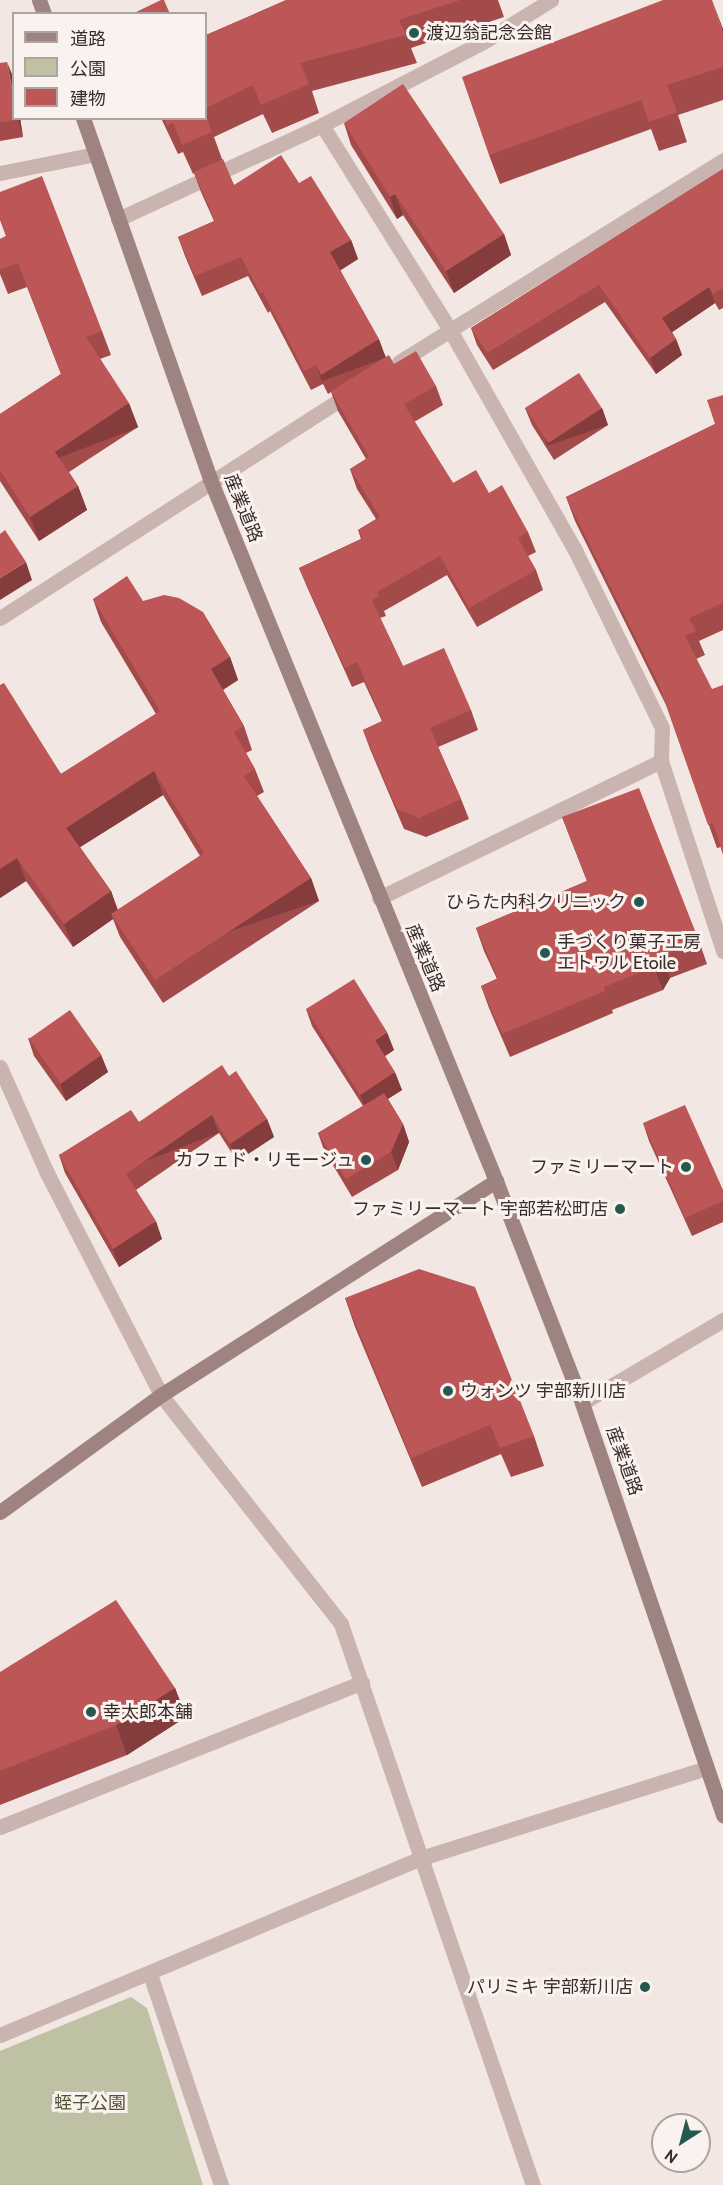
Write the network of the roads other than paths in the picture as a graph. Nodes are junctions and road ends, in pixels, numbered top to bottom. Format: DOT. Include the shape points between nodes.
graph roads {
  1 [pos="551,0"];
  2 [pos="83,120"];
  3 [pos="322,125"];
  4 [pos="96,154"];
  5 [pos="723,160"];
  6 [pos="0,173"];
  7 [pos="118,219"];
  8 [pos="450,330"];
  9 [pos="390,368"];
  10 [pos="360,387"];
  11 [pos="210,479"];
  12 [pos="0,618"];
  13 [pos="662,761"];
  14 [pos="379,898"];
  15 [pos="723,951"];
  16 [pos="0,1067"];
  17 [pos="496,1181"];
  18 [pos="723,1320"];
  19 [pos="161,1395"];
  20 [pos="582,1403"];
  21 [pos="0,1512"];
  22 [pos="362,1682"];
  23 [pos="706,1768"];
  24 [pos="723,1816"];
  25 [pos="0,1827"];
  26 [pos="421,1858"];
  27 [pos="150,1974"];
  28 [pos="0,2035"];
  29 [pos="221,2185"];
  30 [pos="533,2185"];
  1 -- 3 [label="street" via="483,42"];
  2 -- 4 [label="street, 産業道路"];
  3 -- 7 [label="street"];
  3 -- 8 [label="street"];
  4 -- 6 [label="street"];
  4 -- 7 [label="street, 産業道路"];
  5 -- 8 [label="street"];
  7 -- 11 [label="street, 産業道路"];
  8 -- 9 [label="street"];
  8 -- 13 [label="street" via="574,548 662,728"];
  10 -- 11 [label="street"];
  11 -- 12 [label="street"];
  11 -- 14 [label="street, 産業道路"];
  13 -- 14 [label="street"];
  13 -- 15 [label="street"];
  14 -- 17 [label="street, 産業道路"];
  16 -- 19 [label="street" via="46,1171"];
  17 -- 19 [label="street"];
  17 -- 20 [label="street, 産業道路"];
  18 -- 20 [label="street"];
  19 -- 21 [label="street"];
  19 -- 22 [label="street" via="341,1624"];
  20 -- 23 [label="street, 産業道路"];
  22 -- 25 [label="street"];
  22 -- 26 [label="street"];
  23 -- 24 [label="street, 産業道路"];
  23 -- 26 [label="street"];
  26 -- 27 [label="street"];
  26 -- 30 [label="street"];
  27 -- 28 [label="street"];
  27 -- 29 [label="street"];
}
